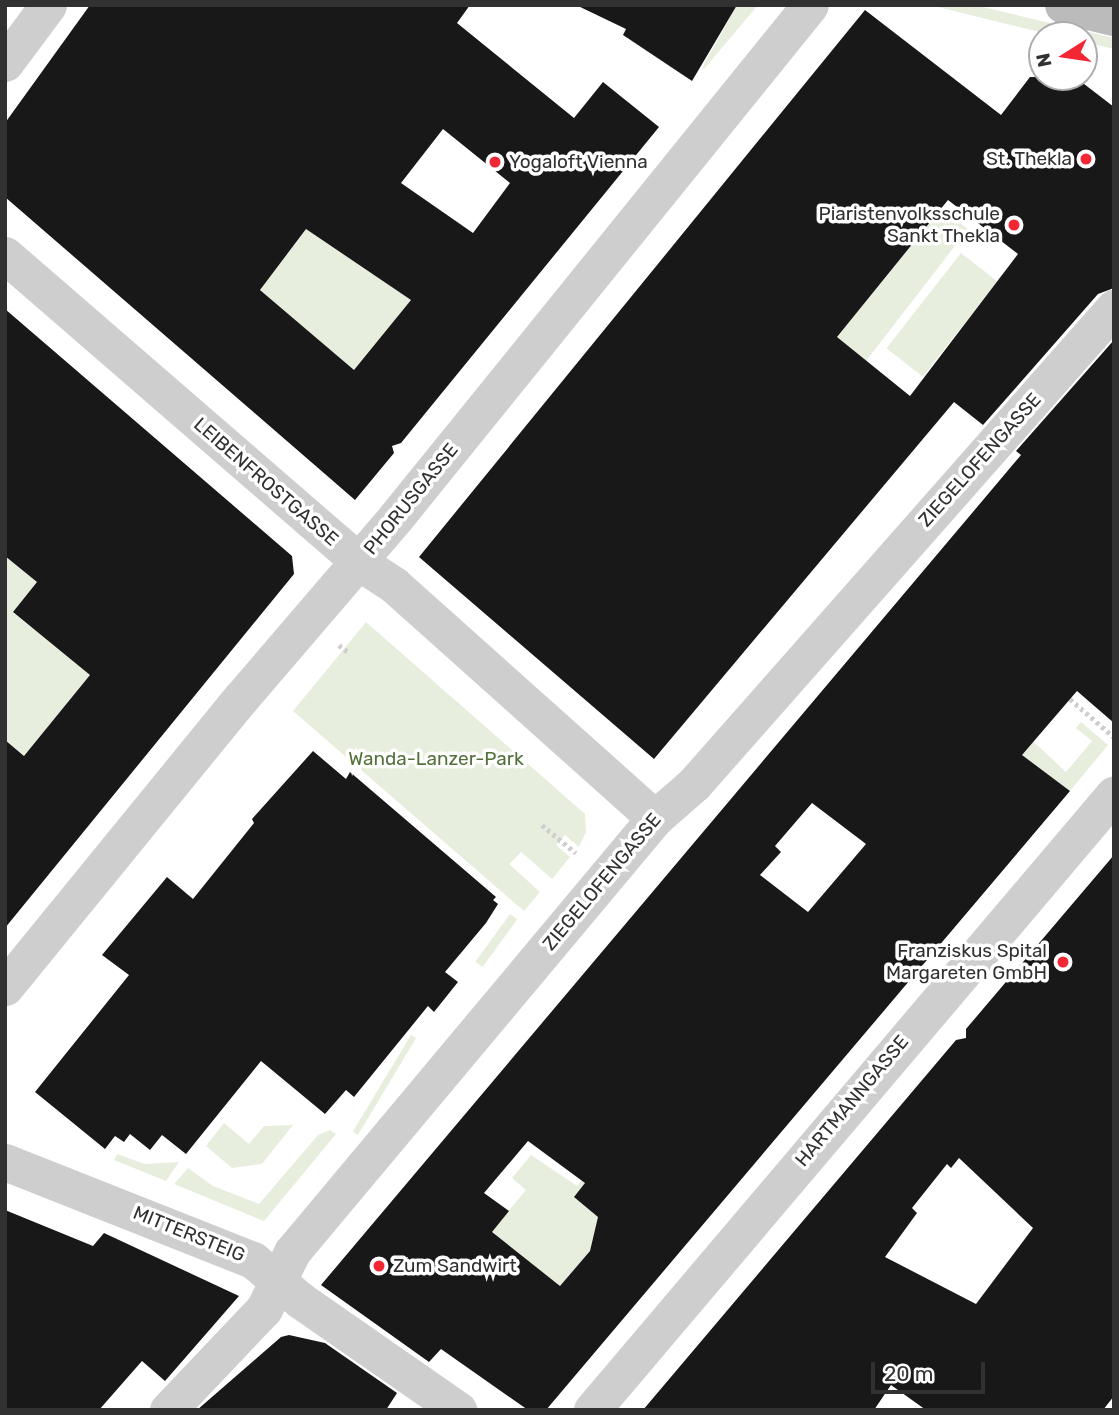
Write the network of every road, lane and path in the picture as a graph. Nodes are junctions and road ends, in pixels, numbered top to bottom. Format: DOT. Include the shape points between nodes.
graph roads {
  1 [pos="48,5"];
  2 [pos="810,5"];
  3 [pos="1064,5"];
  4 [pos="1114,17"];
  5 [pos="5,63"];
  6 [pos="5,255"];
  7 [pos="1114,308"];
  8 [pos="359,562"];
  9 [pos="339,645"];
  10 [pos="348,652"];
  11 [pos="1070,699"];
  12 [pos="1114,737"];
  13 [pos="1114,794"];
  14 [pos="655,818"];
  15 [pos="542,825"];
  16 [pos="579,856"];
  17 [pos="5,987"];
  18 [pos="5,1163"];
  19 [pos="278,1281"];
  20 [pos="168,1410"];
  21 [pos="457,1410"];
  22 [pos="592,1410"];
  1 -- 5 [label="street"];
  2 -- 8 [label="street, PHORUSGASSE"];
  3 -- 4 [label="main road"];
  6 -- 8 [label="street, LEIBENFROSTGASSE"];
  7 -- 14 [label="street, ZIEGELOFENGASSE" via="694,784"];
  8 -- 14 [label="street, LEIBENFROSTGASSE" via="394,585"];
  8 -- 17 [label="street, PHORUSGASSE" via="240,698"];
  9 -- 10 [label="path"];
  11 -- 12 [label="path"];
  13 -- 22 [label="street, HARTMANNGASSE"];
  14 -- 19 [label="street, ZIEGELOFENGASSE" via="301,1242"];
  15 -- 16 [label="path"];
  18 -- 19 [label="street, MITTERSTEIG" via="253,1260"];
  19 -- 20 [label="street, ZIEGELOFENGASSE" via="264,1309"];
  19 -- 21 [label="street, MITTERSTEIG"];
}
